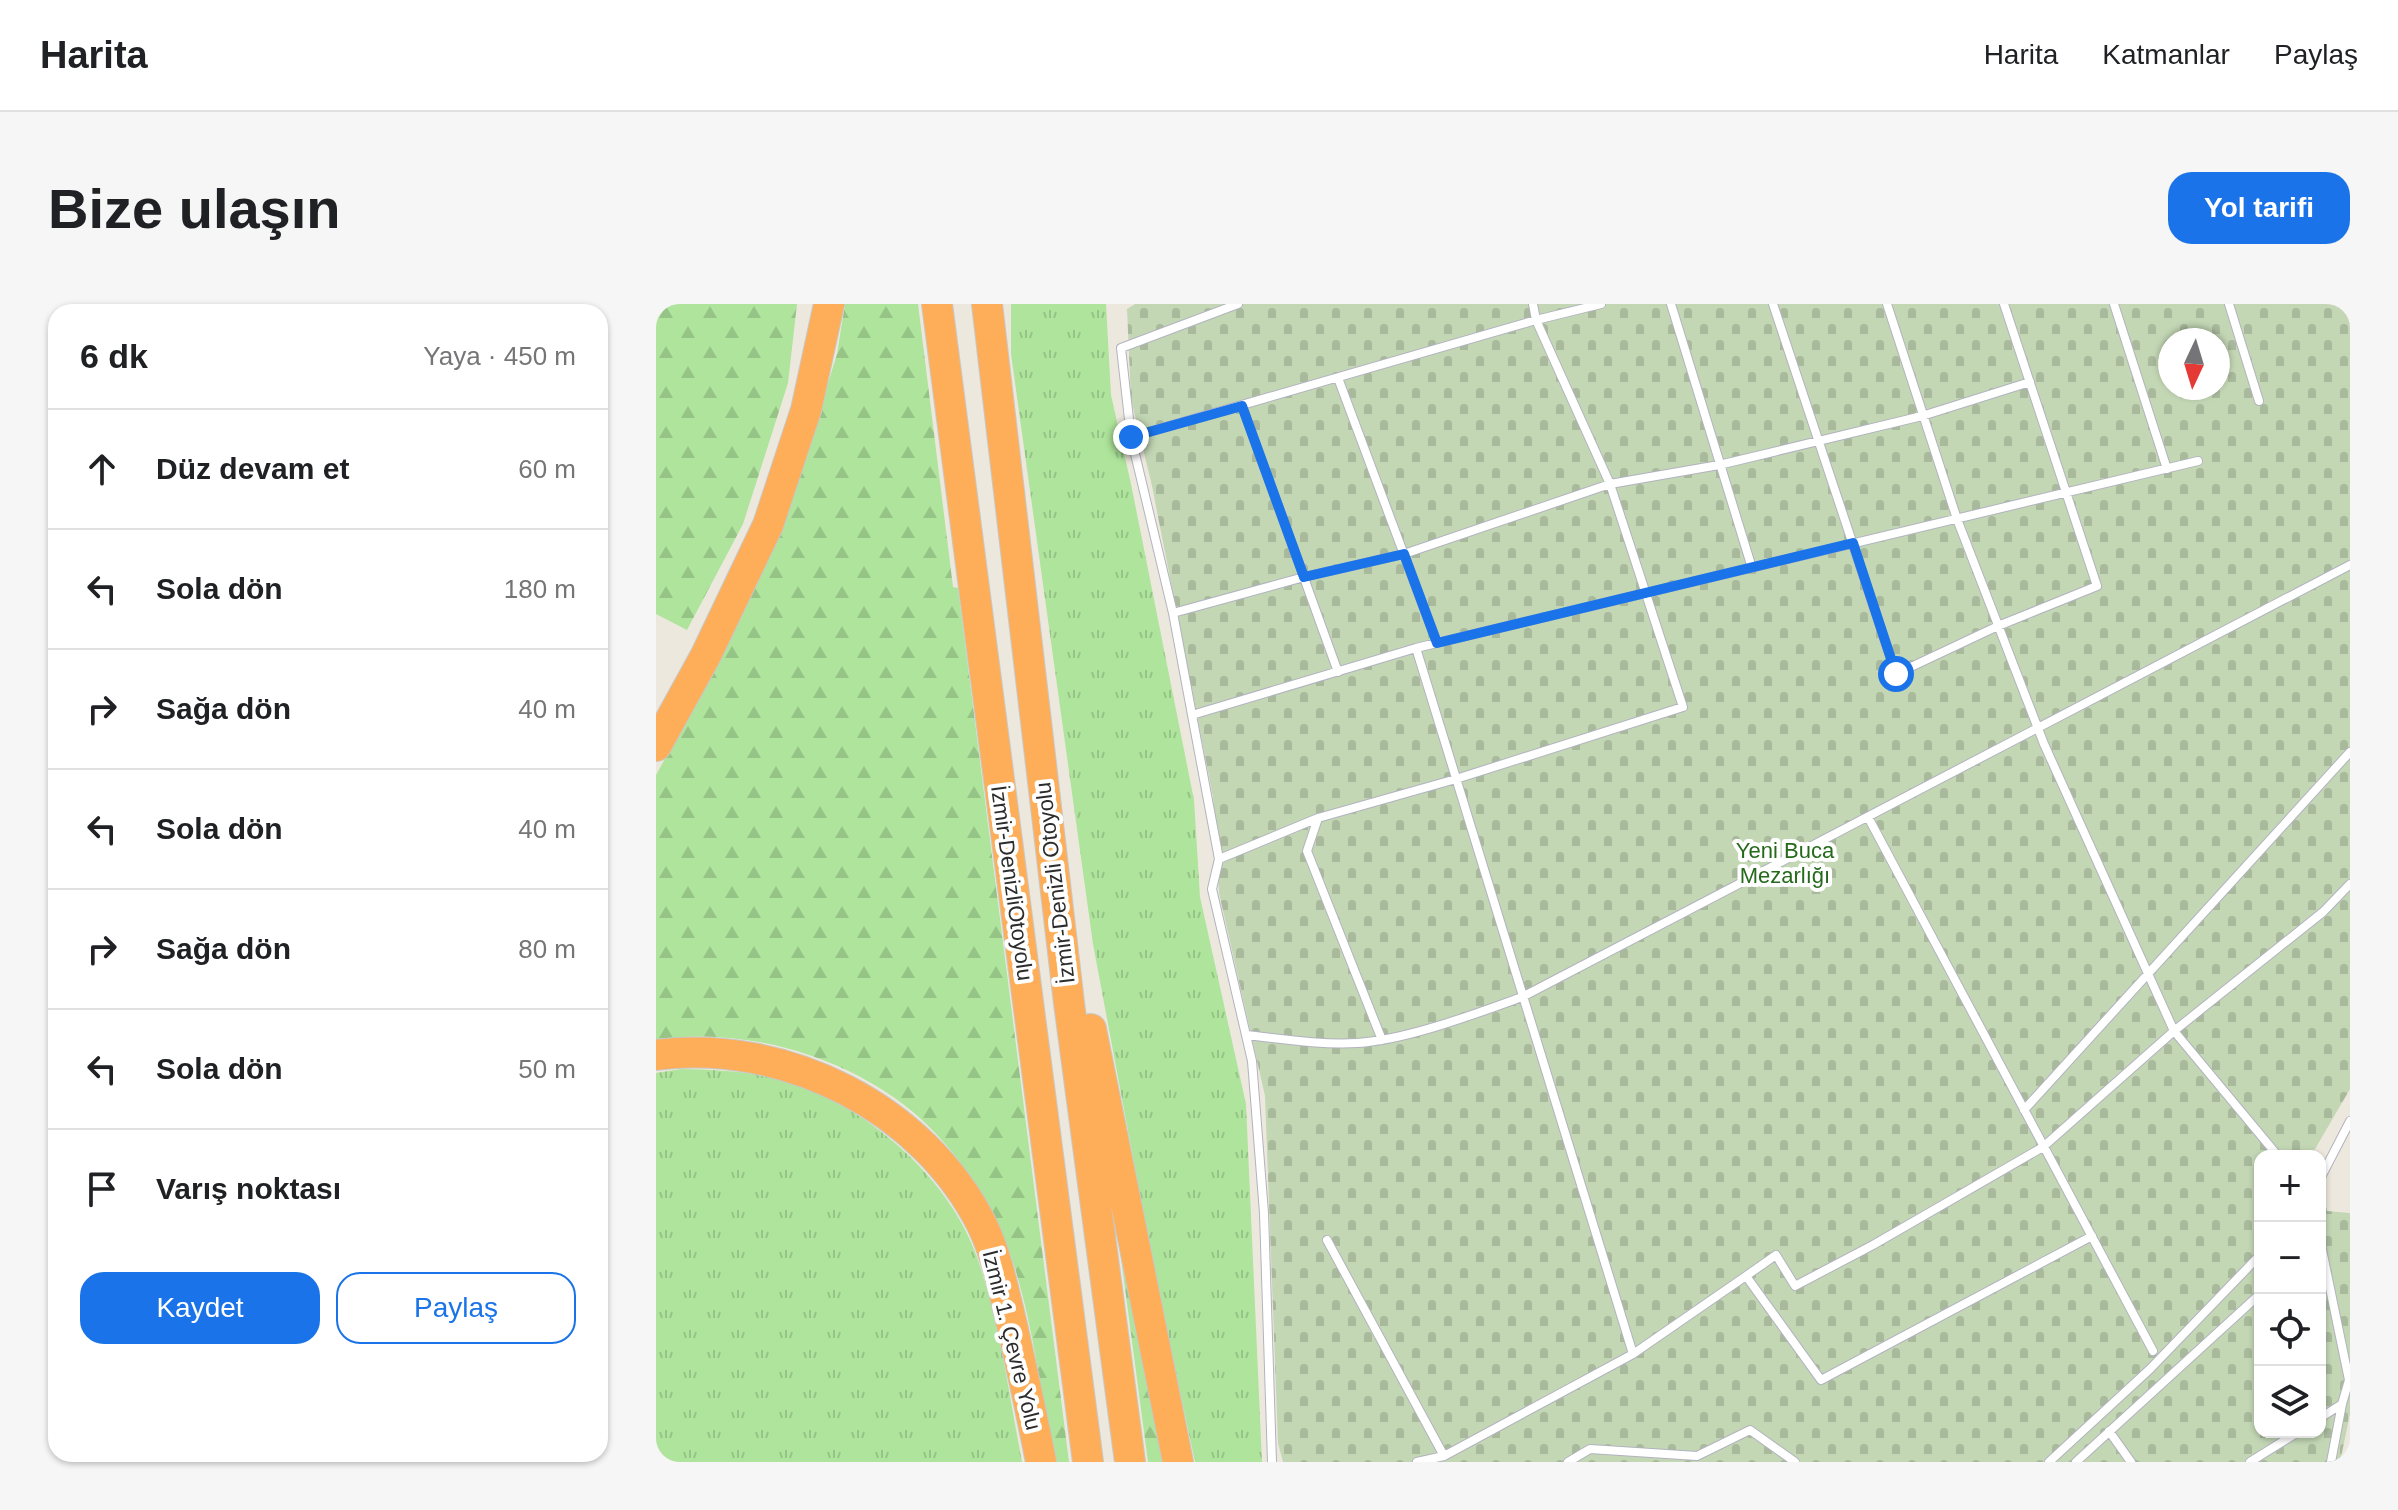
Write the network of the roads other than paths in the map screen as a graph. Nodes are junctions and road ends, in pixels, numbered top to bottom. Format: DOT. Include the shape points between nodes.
graph roads {
  1 [pos="829,304"];
  2 [pos="937,304"];
  3 [pos="987,304"];
  4 [pos="1238,304"];
  5 [pos="1533,304"];
  6 [pos="1601,304"];
  7 [pos="1671,304"];
  8 [pos="1773,304"];
  9 [pos="1887,304"];
  10 [pos="2004,304"];
  11 [pos="2114,304"];
  12 [pos="2229,304"];
  13 [pos="1536,320"];
  14 [pos="1338,378"];
  15 [pos="2030,382"];
  16 [pos="2259,401"];
  17 [pos="1242,406"];
  18 [pos="1922,416"];
  19 [pos="1131,437"];
  20 [pos="1819,441"];
  21 [pos="2198,461"];
  22 [pos="1719,465"];
  23 [pos="2167,469"];
  24 [pos="1610,484"];
  25 [pos="2066,493"];
  26 [pos="1957,519"];
  27 [pos="1853,543"];
  28 [pos="1404,554"];
  29 [pos="2350,565"];
  30 [pos="1752,568"];
  31 [pos="1304,577"];
  32 [pos="1646,593"];
  33 [pos="1173,613"];
  34 [pos="1998,626"];
  35 [pos="1437,643"];
  36 [pos="1416,648"];
  37 [pos="1338,672"];
  38 [pos="1192,715"];
  39 [pos="2038,728"];
  40 [pos="656,746"];
  41 [pos="2350,752"];
  42 [pos="1456,779"];
  43 [pos="1044,794"];
  44 [pos="1868,817"];
  45 [pos="1318,818"];
  46 [pos="1219,859"];
  47 [pos="2350,884"];
  48 [pos="2148,972"];
  49 [pos="1522,997"];
  50 [pos="2174,1031"];
  51 [pos="1247,1035"];
  52 [pos="1382,1040"];
  53 [pos="656,1055"];
  54 [pos="2024,1110"];
  55 [pos="2350,1121"];
  56 [pos="2043,1147"];
  57 [pos="2273,1150"];
  58 [pos="2326,1167"];
  59 [pos="2092,1236"];
  60 [pos="1327,1240"];
  61 [pos="2254,1261"];
  62 [pos="2326,1269"];
  63 [pos="1746,1276"];
  64 [pos="2254,1299"];
  65 [pos="2153,1351"];
  66 [pos="1633,1354"];
  67 [pos="2342,1404"];
  68 [pos="2326,1414"];
  69 [pos="2109,1431"];
  70 [pos="2288,1438"];
  71 [pos="1444,1456"];
  72 [pos="1695,1459"];
  73 [pos="1041,1462"];
  74 [pos="1088,1462"];
  75 [pos="1130,1462"];
  76 [pos="1178,1462"];
  77 [pos="1272,1462"];
  78 [pos="1417,1462"];
  79 [pos="1568,1462"];
  80 [pos="1795,1462"];
  81 [pos="2049,1462"];
  82 [pos="2076,1462"];
  83 [pos="2131,1462"];
  84 [pos="2250,1462"];
  85 [pos="2331,1462"];
  1 -- 40 [label="highway" via="806,410 768,525"];
  2 -- 74 [label="highway, İzmir-DenizliOtoyolu"];
  3 -- 43 [label="highway, İzmir-Denizli Otoyolu"];
  4 -- 19 [label="lane" via="1121,348"];
  5 -- 13 [label="lane"];
  6 -- 13 [label="lane"];
  7 -- 22 [label="lane"];
  8 -- 20 [label="lane"];
  9 -- 18 [label="lane"];
  10 -- 15 [label="lane"];
  11 -- 23 [label="lane"];
  12 -- 16 [label="lane"];
  13 -- 14 [label="lane"];
  13 -- 24 [label="lane"];
  14 -- 17 [label="lane"];
  14 -- 28 [label="lane"];
  15 -- 18 [label="lane"];
  15 -- 25 [label="lane"];
  17 -- 19 [label="lane"];
  17 -- 31 [label="lane"];
  18 -- 20 [label="lane"];
  18 -- 26 [label="lane"];
  19 -- 33 [label="lane"];
  20 -- 22 [label="lane"];
  20 -- 27 [label="lane"];
  21 -- 23 [label="lane"];
  22 -- 24 [label="lane"];
  22 -- 30 [label="lane"];
  23 -- 25 [label="lane"];
  24 -- 28 [label="lane"];
  24 -- 32 [label="lane"];
  25 -- 26 [label="lane"];
  25 -- 34 [label="lane" via="2097,586"];
  26 -- 27 [label="lane"];
  26 -- 34 [label="lane"];
  27 -- 30 [label="lane"];
  27 -- 34 [label="lane" via="1896,674"];
  28 -- 31 [label="lane"];
  28 -- 35 [label="lane"];
  29 -- 39 [label="lane"];
  30 -- 32 [label="lane"];
  31 -- 33 [label="lane"];
  31 -- 37 [label="lane"];
  32 -- 35 [label="lane"];
  32 -- 42 [label="lane" via="1683,707"];
  33 -- 38 [label="lane"];
  34 -- 39 [label="lane"];
  35 -- 36 [label="lane"];
  36 -- 37 [label="lane"];
  36 -- 42 [label="lane"];
  37 -- 38 [label="lane"];
  38 -- 46 [label="lane"];
  39 -- 44 [label="lane"];
  39 -- 48 [label="lane"];
  41 -- 48 [label="lane"];
  42 -- 45 [label="lane"];
  42 -- 49 [label="lane"];
  43 -- 75 [label="highway, İzmir-Denizli Otoyolu"];
  43 -- 76 [label="highway" via="1075,913 1086,1004"];
  44 -- 49 [label="lane"];
  44 -- 54 [label="lane"];
  45 -- 46 [label="lane"];
  45 -- 52 [label="lane" via="1307,851"];
  46 -- 51 [label="lane" via="1212,889"];
  47 -- 50 [label="lane" via="2323,912"];
  48 -- 50 [label="lane"];
  48 -- 54 [label="lane"];
  49 -- 52 [label="lane"];
  49 -- 66 [label="lane"];
  50 -- 56 [label="lane"];
  50 -- 57 [label="lane"];
  51 -- 52 [label="lane" via="1322,1044"];
  51 -- 77 [label="lane" via="1264,1213"];
  53 -- 73 [label="highway, İzmir 1. Çevre Yolu" via="723,1052 766,1059 843,1089 910,1132 949,1174 982,1225 1006,1300"];
  54 -- 56 [label="lane"];
  55 -- 58 [label="lane"];
  56 -- 59 [label="lane"];
  56 -- 63 [label="lane" via="1795,1286 1776,1255"];
  59 -- 63 [label="lane" via="1821,1380"];
  59 -- 65 [label="lane"];
  60 -- 71 [label="lane"];
  61 -- 81 [label="lane" via="2150,1369"];
  62 -- 67 [label="lane" via="2349,1380"];
  63 -- 66 [label="lane"];
  64 -- 69 [label="lane"];
  66 -- 71 [label="lane"];
  67 -- 68 [label="lane"];
  67 -- 85 [label="lane"];
  69 -- 82 [label="lane"];
  69 -- 83 [label="lane"];
  70 -- 84 [label="lane"];
  71 -- 78 [label="lane"];
  72 -- 79 [label="lane" via="1590,1449"];
  72 -- 80 [label="lane" via="1750,1430"];
}
